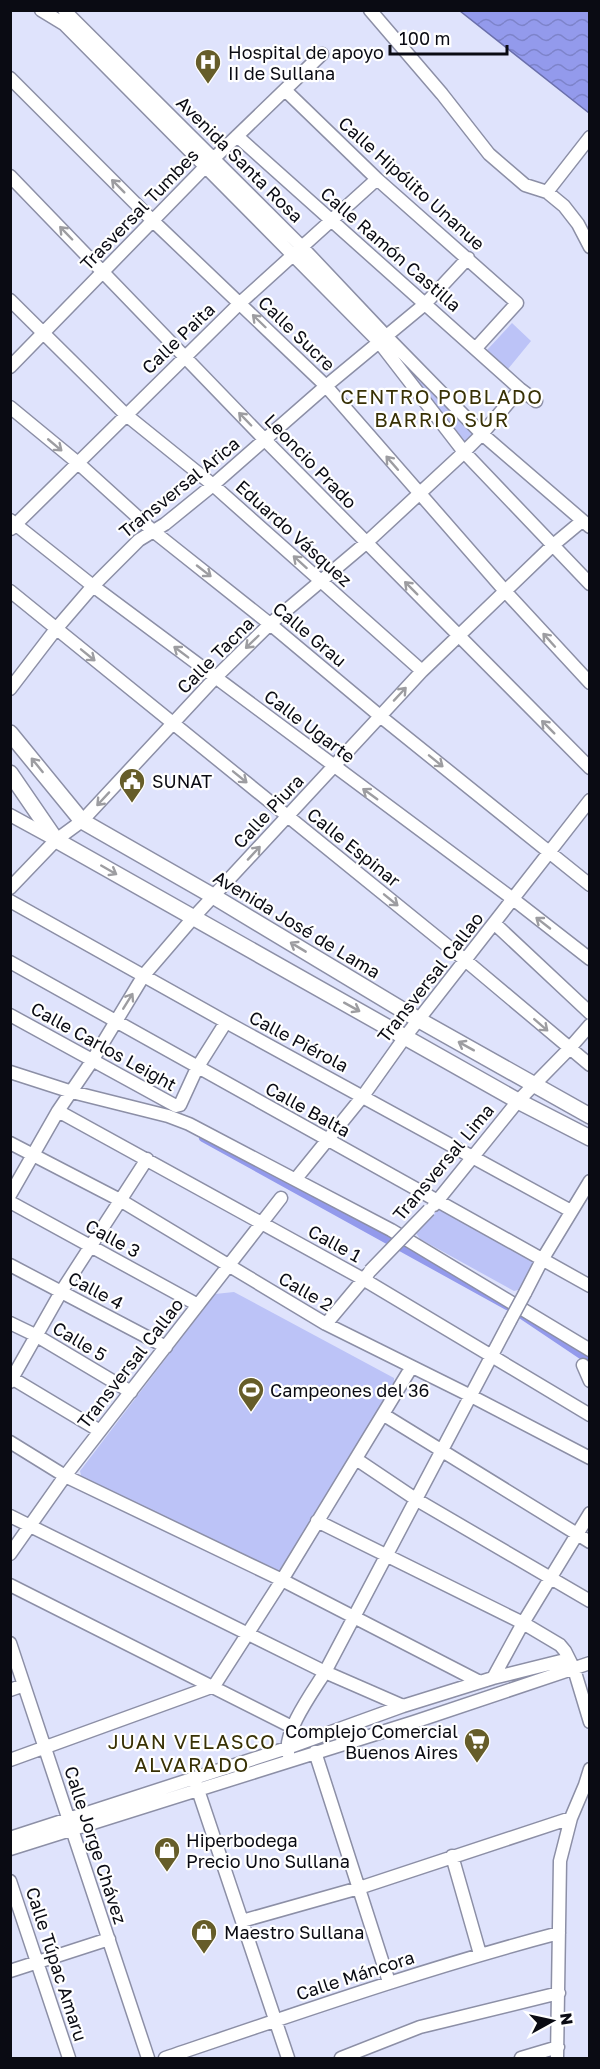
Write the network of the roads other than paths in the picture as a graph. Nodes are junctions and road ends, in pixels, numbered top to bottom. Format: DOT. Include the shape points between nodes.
graph roads {
  1 [pos="41,10"];
  2 [pos="64,10"];
  3 [pos="370,10"];
  4 [pos="322,54"];
  5 [pos="10,78"];
  6 [pos="285,90"];
  7 [pos="237,136"];
  8 [pos="590,137"];
  9 [pos="210,162"];
  10 [pos="10,176"];
  11 [pos="377,179"];
  12 [pos="547,192"];
  13 [pos="153,221"];
  14 [pos="331,221"];
  15 [pos="590,247"];
  16 [pos="297,250"];
  17 [pos="468,258"];
  18 [pos="103,272"];
  19 [pos="10,300"];
  20 [pos="240,303"];
  21 [pos="425,304"];
  22 [pos="44,334"];
  23 [pos="383,339"];
  24 [pos="476,348"];
  25 [pos="186,358"];
  26 [pos="10,367"];
  27 [pos="326,386"];
  28 [pos="520,389"];
  29 [pos="536,401"];
  30 [pos="10,407"];
  31 [pos="125,414"];
  32 [pos="482,434"];
  33 [pos="265,440"];
  34 [pos="464,452"];
  35 [pos="78,463"];
  36 [pos="213,485"];
  37 [pos="419,494"];
  38 [pos="586,524"];
  39 [pos="12,525"];
  40 [pos="153,531"];
  41 [pos="366,543"];
  42 [pos="552,546"];
  43 [pos="321,581"];
  44 [pos="590,584"];
  45 [pos="93,586"];
  46 [pos="10,591"];
  47 [pos="505,591"];
  48 [pos="270,624"];
  49 [pos="56,629"];
  50 [pos="458,636"];
  51 [pos="422,671"];
  52 [pos="215,678"];
  53 [pos="590,682"];
  54 [pos="10,689"];
  55 [pos="380,716"];
  56 [pos="173,723"];
  57 [pos="10,733"];
  58 [pos="334,766"];
  59 [pos="590,768"];
  60 [pos="10,772"];
  61 [pos="590,800"];
  62 [pos="10,815"];
  63 [pos="288,817"];
  64 [pos="82,821"];
  65 [pos="56,840"];
  66 [pos="549,852"];
  67 [pos="590,885"];
  68 [pos="10,888"];
  69 [pos="213,896"];
  70 [pos="513,899"];
  71 [pos="10,901"];
  72 [pos="193,918"];
  73 [pos="494,923"];
  74 [pos="590,959"];
  75 [pos="465,960"];
  76 [pos="10,962"];
  77 [pos="144,975"];
  78 [pos="590,1013"];
  79 [pos="10,1015"];
  80 [pos="419,1020"];
  81 [pos="115,1022"];
  82 [pos="226,1022"];
  83 [pos="590,1025"];
  84 [pos="405,1037"];
  85 [pos="569,1049"];
  86 [pos="92,1061"];
  87 [pos="590,1065"];
  88 [pos="197,1068"];
  89 [pos="10,1072"];
  90 [pos="535,1084"];
  91 [pos="72,1092"];
  92 [pos="363,1096"];
  93 [pos="518,1101"];
  94 [pos="58,1111"];
  95 [pos="590,1116"];
  96 [pos="590,1138"];
  97 [pos="327,1141"];
  98 [pos="10,1143"];
  99 [pos="32,1155"];
  100 [pos="472,1157"];
  101 [pos="147,1159"];
  102 [pos="299,1175"];
  103 [pos="590,1181"];
  104 [pos="10,1195"];
  105 [pos="281,1198"];
  106 [pos="120,1200"];
  107 [pos="438,1200"];
  108 [pos="10,1202"];
  109 [pos="571,1211"];
  110 [pos="261,1223"];
  111 [pos="90,1246"];
  112 [pos="542,1260"];
  113 [pos="10,1264"];
  114 [pos="228,1267"];
  115 [pos="367,1275"];
  116 [pos="590,1286"];
  117 [pos="61,1292"];
  118 [pos="198,1305"];
  119 [pos="10,1323"];
  120 [pos="326,1324"];
  121 [pos="37,1336"];
  122 [pos="166,1347"];
  123 [pos="590,1350"];
  124 [pos="493,1356"];
  125 [pos="583,1365"];
  126 [pos="411,1368"];
  127 [pos="11,1379"];
  128 [pos="590,1381"];
  129 [pos="131,1392"];
  130 [pos="471,1396"];
  131 [pos="384,1415"];
  132 [pos="590,1415"];
  133 [pos="100,1431"];
  134 [pos="10,1442"];
  135 [pos="441,1449"];
  136 [pos="590,1458"];
  137 [pos="356,1459"];
  138 [pos="65,1476"];
  139 [pos="417,1500"];
  140 [pos="590,1513"];
  141 [pos="10,1516"];
  142 [pos="317,1521"];
  143 [pos="28,1526"];
  144 [pos="576,1534"];
  145 [pos="590,1542"];
  146 [pos="10,1554"];
  147 [pos="386,1556"];
  148 [pos="549,1578"];
  149 [pos="282,1580"];
  150 [pos="10,1585"];
  151 [pos="590,1601"];
  152 [pos="354,1617"];
  153 [pos="523,1623"];
  154 [pos="247,1632"];
  155 [pos="10,1643"];
  156 [pos="590,1663"];
  157 [pos="572,1664"];
  158 [pos="325,1672"];
  159 [pos="493,1678"];
  160 [pos="480,1682"];
  161 [pos="24,1685"];
  162 [pos="214,1686"];
  163 [pos="10,1690"];
  164 [pos="403,1706"];
  165 [pos="590,1722"];
  166 [pos="292,1727"];
  167 [pos="45,1748"];
  168 [pos="315,1752"];
  169 [pos="289,1754"];
  170 [pos="10,1760"];
  171 [pos="590,1769"];
  172 [pos="196,1784"];
  173 [pos="571,1818"];
  174 [pos="70,1824"];
  175 [pos="10,1838"];
  176 [pos="10,1849"];
  177 [pos="452,1856"];
  178 [pos="10,1881"];
  179 [pos="359,1888"];
  180 [pos="243,1921"];
  181 [pos="560,1933"];
  182 [pos="109,1939"];
  183 [pos="480,1954"];
  184 [pos="38,1962"];
  185 [pos="10,1971"];
  186 [pos="389,1982"];
  187 [pos="559,1993"];
  188 [pos="276,2020"];
  189 [pos="557,2053"];
  190 [pos="69,2058"];
  191 [pos="148,2058"];
  192 [pos="165,2058"];
  193 [pos="288,2058"];
  194 [pos="341,2058"];
  195 [pos="521,2058"];
  1 -- 9 [label="street, Avenida Santa Rosa" via="64,24"];
  2 -- 9 [label="street, Avenida Santa Rosa"];
  3 -- 12 [label="street" via="489,154 525,185"];
  4 -- 6 [label="street, Trasversal Tumbes"];
  13 -- 5 [label="street, Calle Sucre, one-way"];
  6 -- 7 [label="street, Trasversal Tumbes"];
  6 -- 11 [label="street, Calle Hipólito Unanue"];
  7 -- 9 [label="street, Trasversal Tumbes"];
  7 -- 14 [label="street, Calle Ramón Castilla"];
  8 -- 12 [label="street"];
  9 -- 13 [label="street, Trasversal Tumbes"];
  9 -- 16 [label="street, Avenida Santa Rosa"];
  18 -- 10 [label="street, Leoncio Prado, one-way"];
  11 -- 14 [label="street, Calle Paita"];
  11 -- 17 [label="street, Calle Hipólito Unanue"];
  12 -- 15 [label="street" via="564,206"];
  13 -- 18 [label="street, Trasversal Tumbes"];
  13 -- 20 [label="street, Calle Sucre"];
  14 -- 16 [label="street, Calle Paita"];
  14 -- 21 [label="street, Calle Ramón Castilla"];
  16 -- 20 [label="street, Calle Paita"];
  16 -- 23 [label="street, Avenida Santa Rosa"];
  17 -- 21 [label="street, Transversal Arica"];
  17 -- 24 [label="street, Calle Hipólito Unanue" via="517,303"];
  18 -- 22 [label="street, Trasversal Tumbes"];
  18 -- 25 [label="street, Leoncio Prado"];
  19 -- 22 [label="street, Eduardo Vásquez"];
  20 -- 25 [label="street, Calle Paita"];
  27 -- 20 [label="street, Calle Sucre, one-way"];
  21 -- 23 [label="street, Transversal Arica"];
  21 -- 24 [label="street, Calle Ramón Castilla"];
  22 -- 26 [label="street, Trasversal Tumbes"];
  22 -- 31 [label="street, Eduardo Vásquez"];
  23 -- 27 [label="street, Transversal Arica"];
  23 -- 32 [label="street"];
  23 -- 34 [label="street"];
  24 -- 28 [label="street, Calle Ramón Castilla"];
  25 -- 31 [label="street, Calle Paita"];
  33 -- 25 [label="street, Leoncio Prado, one-way"];
  27 -- 33 [label="street, Transversal Arica"];
  37 -- 27 [label="street, Calle Sucre, one-way"];
  28 -- 29 [label="street, Calle Ramón Castilla"];
  28 -- 32 [label="street, Calle Tacna"];
  30 -- 35 [label="street, Calle Grau, one-way"];
  31 -- 35 [label="street, Calle Paita"];
  31 -- 36 [label="street, Eduardo Vásquez"];
  32 -- 34 [label="street, Calle Tacna"];
  32 -- 38 [label="street"];
  33 -- 36 [label="street, Transversal Arica"];
  33 -- 41 [label="street, Leoncio Prado"];
  34 -- 37 [label="street, Calle Tacna"];
  34 -- 42 [label="street"];
  35 -- 39 [label="street, Calle Paita"];
  35 -- 40 [label="street, Calle Grau"];
  36 -- 40 [label="street, Transversal Arica"];
  43 -- 36 [label="street, Eduardo Vásquez, one-way"];
  37 -- 41 [label="street, Calle Tacna"];
  37 -- 47 [label="street, Calle Sucre"];
  38 -- 42 [label="street, Calle Piura"];
  39 -- 45 [label="street, Calle Ugarte"];
  40 -- 45 [label="street, Transversal Arica"];
  40 -- 48 [label="street, Calle Grau, one-way"];
  41 -- 43 [label="street, Calle Tacna"];
  50 -- 41 [label="street, Leoncio Prado, one-way"];
  42 -- 44 [label="street"];
  42 -- 47 [label="street, Calle Piura"];
  43 -- 48 [label="street, Calle Tacna"];
  43 -- 51 [label="street, Eduardo Vásquez"];
  45 -- 49 [label="street, Transversal Arica"];
  52 -- 45 [label="street, Calle Ugarte, one-way"];
  46 -- 49 [label="street, Calle Espinar"];
  47 -- 50 [label="street, Calle Piura"];
  53 -- 47 [label="street, Calle Sucre, one-way"];
  48 -- 52 [label="street, Calle Tacna, one-way"];
  48 -- 55 [label="street, Calle Grau"];
  49 -- 54 [label="street, Transversal Arica"];
  49 -- 56 [label="street, Calle Espinar, one-way"];
  50 -- 51 [label="street, Calle Piura"];
  59 -- 50 [label="street, Leoncio Prado, one-way"];
  55 -- 51 [label="street, Calle Piura, one-way"];
  52 -- 56 [label="street, Calle Tacna"];
  52 -- 58 [label="street, Calle Ugarte"];
  55 -- 58 [label="street, Calle Piura"];
  55 -- 66 [label="street, Calle Grau, one-way"];
  56 -- 63 [label="street, Calle Espinar, one-way"];
  56 -- 64 [label="street, Calle Tacna, one-way"];
  64 -- 57 [label="main road, Avenida José de Lama, one-way"];
  58 -- 63 [label="street, Calle Piura"];
  70 -- 58 [label="street, Calle Ugarte, one-way"];
  60 -- 65 [label="main road"];
  61 -- 66 [label="street, Transversal Callao"];
  62 -- 65 [label="street"];
  69 -- 63 [label="street, Calle Piura, one-way"];
  63 -- 75 [label="street, Calle Espinar, one-way"];
  64 -- 65 [label="street, Calle Tacna"];
  64 -- 69 [label="main road, Avenida José de Lama"];
  65 -- 68 [label="street, Calle Tacna"];
  65 -- 72 [label="main road, one-way"];
  66 -- 67 [label="street, Calle Grau"];
  66 -- 70 [label="street, Transversal Callao"];
  69 -- 72 [label="street, Calle Piura"];
  80 -- 69 [label="main road, Avenida José de Lama, one-way"];
  70 -- 73 [label="street, Transversal Callao"];
  74 -- 70 [label="street, Calle Ugarte, one-way"];
  71 -- 77 [label="street, Calle Piérola"];
  72 -- 77 [label="street, Calle Piura"];
  72 -- 84 [label="main road, one-way"];
  73 -- 75 [label="street, Transversal Callao"];
  73 -- 78 [label="street"];
  75 -- 80 [label="street, Transversal Callao"];
  75 -- 85 [label="street, Calle Espinar, one-way"];
  76 -- 81 [label="street, Calle Balta"];
  81 -- 77 [label="street, Calle Piura, one-way"];
  77 -- 82 [label="street, Calle Piérola"];
  79 -- 86 [label="street, Calle Carlos Leight"];
  80 -- 84 [label="street, Transversal Callao"];
  90 -- 80 [label="main road, Avenida José de Lama, one-way"];
  81 -- 86 [label="street, Calle Piura"];
  81 -- 88 [label="street, Calle Balta"];
  82 -- 88 [label="street"];
  82 -- 92 [label="street, Calle Piérola"];
  83 -- 85 [label="street, Transversal Lima"];
  84 -- 92 [label="street, Transversal Callao"];
  84 -- 93 [label="main road"];
  85 -- 87 [label="street, Calle Espinar"];
  85 -- 90 [label="street, Transversal Lima"];
  86 -- 88 [label="street, Calle Carlos Leight" via="173,1105 180,1105"];
  86 -- 91 [label="street, Calle Piura"];
  88 -- 97 [label="street, Calle Balta"];
  89 -- 91 [label="street"];
  90 -- 93 [label="street, Transversal Lima"];
  90 -- 95 [label="main road, Avenida José de Lama"];
  91 -- 94 [label="street, Calle Piura"];
  91 -- 123 [label="street" via="189,1124 391,1230"];
  92 -- 97 [label="street, Transversal Callao"];
  92 -- 100 [label="street, Calle Piérola"];
  93 -- 96 [label="main road"];
  93 -- 100 [label="street, Transversal Lima"];
  94 -- 99 [label="street, Calle Piura"];
  94 -- 101 [label="street, Calle 1"];
  97 -- 102 [label="street, Transversal Callao"];
  97 -- 107 [label="street, Calle Balta"];
  98 -- 99 [label="street, Calle 2"];
  99 -- 104 [label="street, Calle Piura"];
  99 -- 106 [label="street, Calle 2"];
  100 -- 107 [label="street, Transversal Lima"];
  100 -- 109 [label="street, Calle Piérola"];
  101 -- 106 [label="street"];
  101 -- 110 [label="street, Calle 1"];
  103 -- 109 [label="street"];
  105 -- 110 [label="street, Transversal Callao"];
  106 -- 111 [label="street"];
  106 -- 114 [label="street, Calle 2"];
  107 -- 112 [label="street, Calle Balta"];
  107 -- 115 [label="street, Transversal Lima, bridge"];
  108 -- 111 [label="street, Calle 3"];
  109 -- 112 [label="street"];
  110 -- 114 [label="street, Transversal Callao"];
  110 -- 115 [label="street, Calle 1"];
  111 -- 117 [label="street"];
  111 -- 118 [label="street, Calle 3"];
  112 -- 116 [label="street, Calle Balta"];
  112 -- 124 [label="street, bridge"];
  113 -- 117 [label="street, Calle 4"];
  114 -- 118 [label="street, Transversal Callao"];
  114 -- 120 [label="street, Calle 2"];
  115 -- 120 [label="street, Transversal Lima"];
  115 -- 124 [label="street, Calle 1"];
  117 -- 121 [label="street"];
  117 -- 122 [label="street, Calle 4"];
  118 -- 122 [label="street, Transversal Callao"];
  119 -- 121 [label="street, Calle 5"];
  120 -- 126 [label="street, Calle 2"];
  121 -- 127 [label="street"];
  121 -- 129 [label="street, Calle 5"];
  122 -- 129 [label="street, Transversal Callao"];
  124 -- 130 [label="street"];
  124 -- 132 [label="street, Calle 1"];
  125 -- 128 [label="street"];
  126 -- 130 [label="street, Calle 2"];
  126 -- 131 [label="street"];
  127 -- 133 [label="street"];
  129 -- 133 [label="street, Transversal Callao"];
  130 -- 135 [label="street"];
  130 -- 136 [label="street, Calle 2"];
  131 -- 135 [label="street"];
  131 -- 137 [label="street"];
  133 -- 138 [label="street, Transversal Callao"];
  134 -- 138 [label="street"];
  135 -- 139 [label="street"];
  135 -- 144 [label="street"];
  137 -- 139 [label="street"];
  137 -- 142 [label="street"];
  138 -- 143 [label="street, Transversal Callao"];
  138 -- 149 [label="street"];
  139 -- 147 [label="street"];
  139 -- 148 [label="street"];
  140 -- 144 [label="street"];
  141 -- 143 [label="street"];
  142 -- 147 [label="street"];
  142 -- 149 [label="street"];
  143 -- 146 [label="street, Transversal Callao"];
  143 -- 154 [label="street"];
  144 -- 145 [label="street"];
  144 -- 148 [label="street"];
  147 -- 152 [label="street"];
  147 -- 153 [label="street"];
  148 -- 151 [label="street"];
  148 -- 153 [label="street"];
  149 -- 152 [label="street"];
  149 -- 154 [label="street"];
  150 -- 162 [label="street"];
  152 -- 158 [label="street"];
  152 -- 160 [label="street"];
  153 -- 157 [label="street" via="560,1645"];
  153 -- 159 [label="street"];
  154 -- 158 [label="street"];
  154 -- 162 [label="street"];
  155 -- 161 [label="street, Calle Jorge Chávez"];
  156 -- 157 [label="street"];
  157 -- 159 [label="street"];
  157 -- 165 [label="street"];
  157 -- 168 [label="street"];
  158 -- 164 [label="street"];
  158 -- 166 [label="street"];
  159 -- 160 [label="street"];
  160 -- 164 [label="street"];
  161 -- 163 [label="street"];
  161 -- 167 [label="street, Calle Jorge Chávez"];
  162 -- 166 [label="street"];
  162 -- 167 [label="street"];
  164 -- 169 [label="street"];
  166 -- 169 [label="street"];
  167 -- 170 [label="street"];
  167 -- 174 [label="street, Calle Jorge Chávez"];
  168 -- 169 [label="street"];
  168 -- 179 [label="street"];
  169 -- 172 [label="street"];
  171 -- 173 [label="street"];
  172 -- 174 [label="street"];
  172 -- 180 [label="street"];
  173 -- 177 [label="street"];
  173 -- 181 [label="street" via="560,1861"];
  174 -- 175 [label="street"];
  174 -- 176 [label="street"];
  174 -- 182 [label="street, Calle Jorge Chávez"];
  177 -- 179 [label="street"];
  177 -- 183 [label="street"];
  178 -- 184 [label="street, Calle Túpac Amaru"];
  179 -- 180 [label="street"];
  179 -- 186 [label="street"];
  180 -- 188 [label="street"];
  181 -- 183 [label="street, Calle Máncora"];
  181 -- 187 [label="street"];
  182 -- 184 [label="street"];
  182 -- 191 [label="street, Calle Jorge Chávez"];
  183 -- 186 [label="street, Calle Máncora"];
  184 -- 185 [label="street"];
  184 -- 190 [label="street, Calle Túpac Amaru"];
  186 -- 188 [label="street, Calle Máncora"];
  187 -- 189 [label="street"];
  187 -- 194 [label="street" via="420,2027"];
  188 -- 192 [label="street, Calle Máncora"];
  188 -- 193 [label="street"];
  189 -- 195 [label="street"];
}
